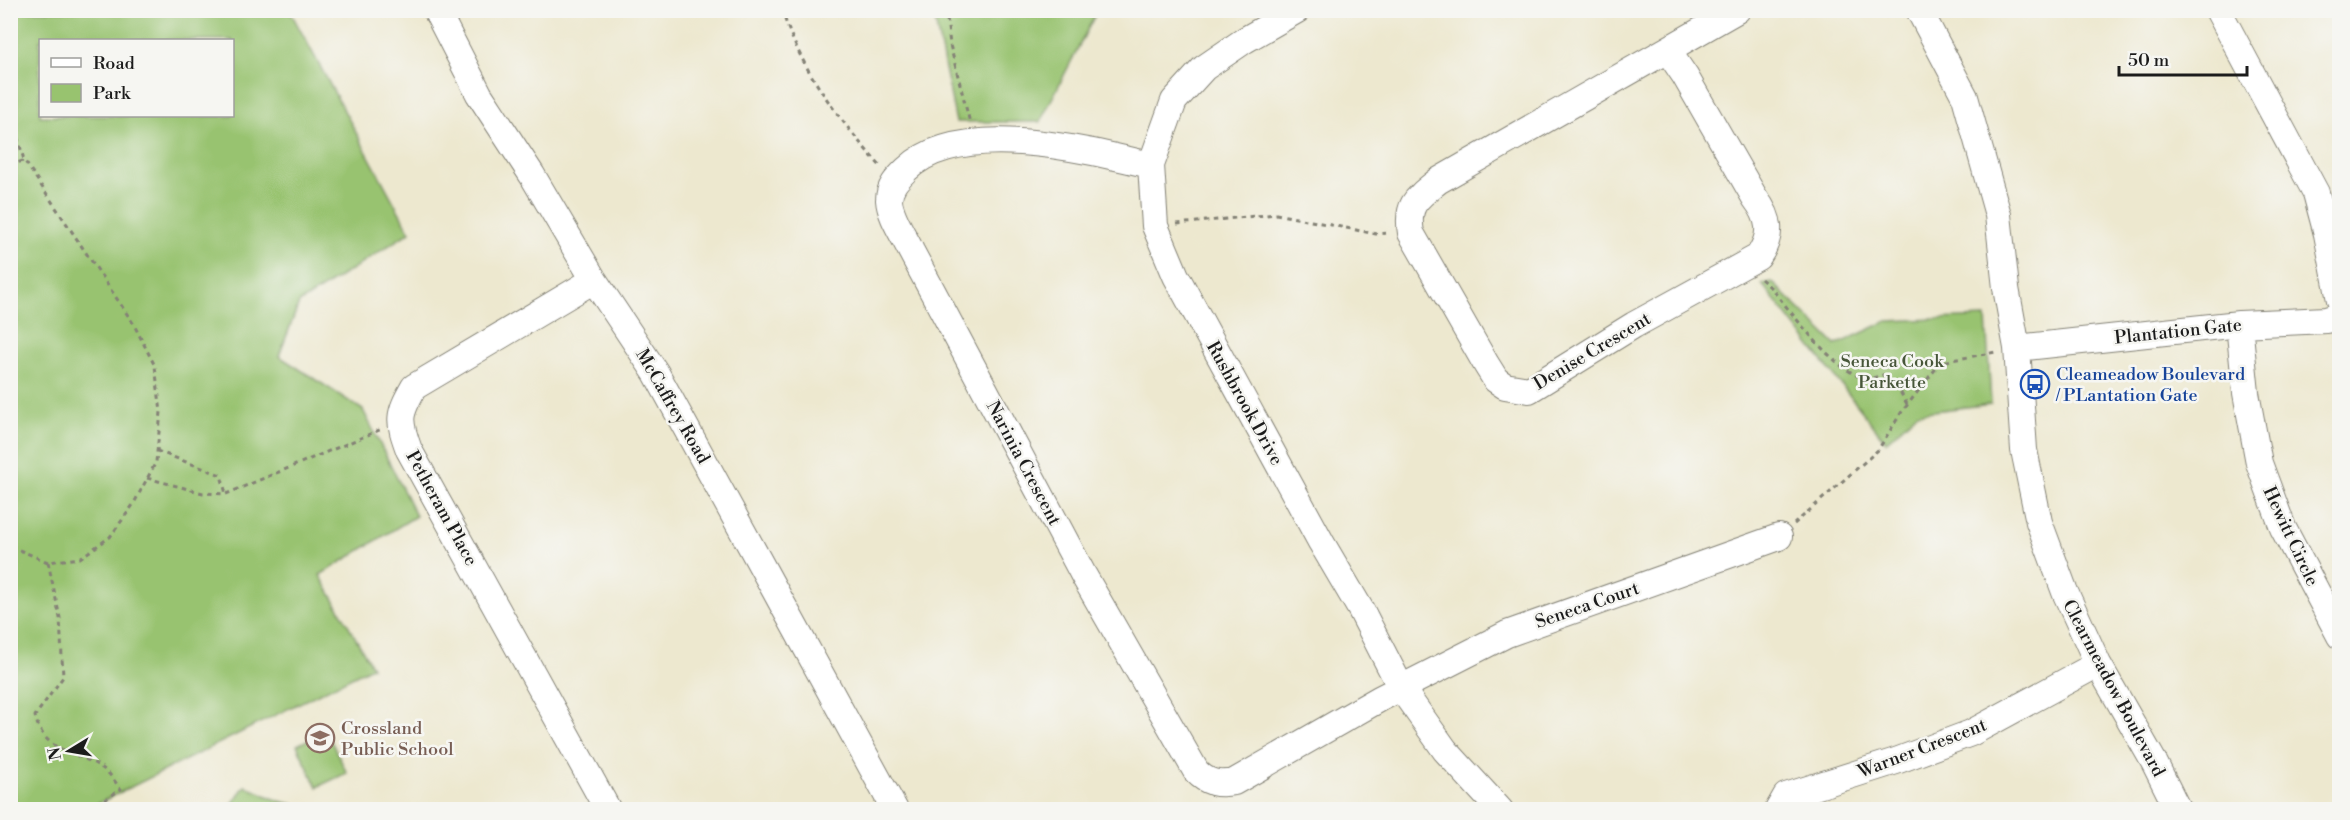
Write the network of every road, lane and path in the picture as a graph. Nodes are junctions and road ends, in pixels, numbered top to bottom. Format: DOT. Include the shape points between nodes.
graph roads {
  1 [pos="436,10"];
  2 [pos="782,10"];
  3 [pos="946,10"];
  4 [pos="1297,10"];
  5 [pos="1737,10"];
  6 [pos="1919,10"];
  7 [pos="2218,10"];
  8 [pos="1668,51"];
  9 [pos="10,111"];
  10 [pos="975,141"];
  11 [pos="24,160"];
  12 [pos="10,165"];
  13 [pos="1151,165"];
  14 [pos="894,181"];
  15 [pos="1155,226"];
  16 [pos="1411,232"];
  17 [pos="1744,264"];
  18 [pos="594,280"];
  19 [pos="2340,300"];
  20 [pos="2340,316"];
  21 [pos="2239,324"];
  22 [pos="2007,350"];
  23 [pos="1908,406"];
  24 [pos="401,420"];
  25 [pos="157,451"];
  26 [pos="147,478"];
  27 [pos="226,494"];
  28 [pos="1779,537"];
  29 [pos="10,546"];
  30 [pos="48,562"];
  31 [pos="2340,636"];
  32 [pos="2098,664"];
  33 [pos="1401,688"];
  34 [pos="97,805"];
  35 [pos="608,810"];
  36 [pos="895,810"];
  37 [pos="1500,810"];
  38 [pos="1778,810"];
  39 [pos="2178,810"];
  1 -- 18 [label="street, McCaffrey Road" via="479,94"];
  2 -- 14 [label="path" via="815,81"];
  3 -- 10 [label="path" via="950,45"];
  4 -- 13 [label="street, Rushbrook Drive" via="1204,68 1174,101"];
  5 -- 8 [label="street"];
  6 -- 22 [label="street, Clearmeadow Boulevard" via="1965,97 1998,214 2006,288"];
  7 -- 19 [label="street" via="2316,193"];
  8 -- 16 [label="street" via="1438,181 1410,210"];
  8 -- 17 [label="street, Denise Crescent" via="1766,212 1766,245 1758,257"];
  9 -- 11 [label="path"];
  10 -- 13 [label="street" via="1045,145"];
  10 -- 14 [label="street" via="914,162"];
  11 -- 12 [label="path"];
  11 -- 25 [label="path" via="133,323 155,366 161,412"];
  13 -- 15 [label="street, Rushbrook Drive"];
  14 -- 33 [label="street, Narinia Crescent" via="889,200 911,251 1084,576 1202,777 1219,784 1234,782"];
  15 -- 16 [label="path" via="1276,214 1376,234"];
  15 -- 33 [label="street, Rushbrook Drive" via="1176,276"];
  16 -- 17 [label="street, Denise Crescent" via="1496,380 1518,389 1529,390"];
  17 -- 23 [label="path" via="1770,287 1829,356 1866,379 1883,375 1896,384"];
  18 -- 24 [label="street" via="414,387 404,404"];
  18 -- 36 [label="street, McCaffrey Road" via="656,372"];
  20 -- 21 [label="street, Plantation Gate"];
  21 -- 22 [label="street, Plantation Gate"];
  21 -- 31 [label="street, Hewitt Circle" via="2259,463 2283,528"];
  22 -- 23 [label="path" via="1941,362"];
  22 -- 32 [label="street, Clearmeadow Boulevard" via="2039,522"];
  23 -- 28 [label="path" via="1878,450"];
  24 -- 27 [label="path"];
  24 -- 35 [label="street, Petheram Place" via="410,450"];
  25 -- 26 [label="path"];
  25 -- 27 [label="path" via="221,475"];
  26 -- 27 [label="path" via="203,493"];
  26 -- 30 [label="path" via="110,537 80,558"];
  28 -- 33 [label="street, Seneca Court" via="1507,634"];
  29 -- 30 [label="path"];
  30 -- 34 [label="path" via="60,618 63,677 35,716 38,728 52,745 106,771 121,789"];
  32 -- 38 [label="street, Warner Crescent" via="1971,733 1786,796"];
  32 -- 39 [label="street, Clearmeadow Boulevard"];
  33 -- 37 [label="street, Rushbrook Drive" via="1445,750"];
}
